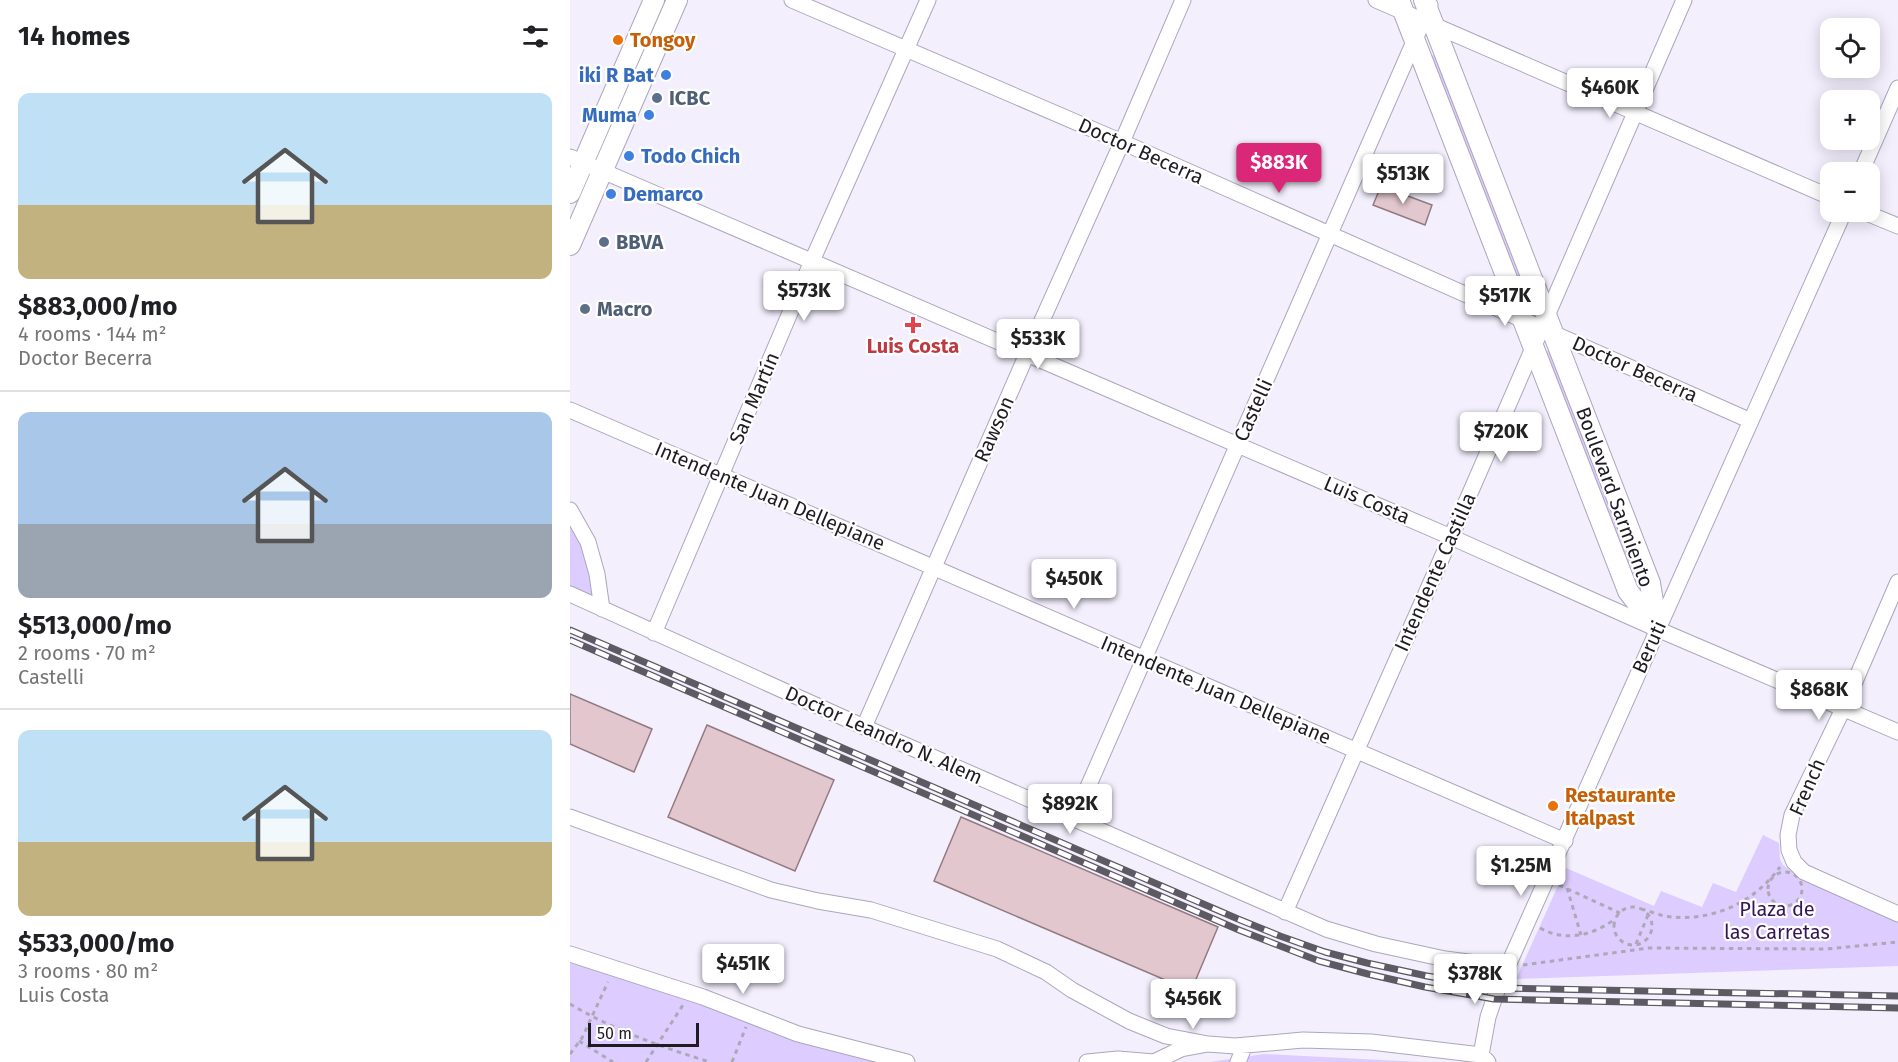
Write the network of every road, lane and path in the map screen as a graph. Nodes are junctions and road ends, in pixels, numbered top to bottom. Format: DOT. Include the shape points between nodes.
graph roads {
  1 [pos="654,0"];
  2 [pos="677,0"];
  3 [pos="792,0"];
  4 [pos="928,0"];
  5 [pos="1183,0"];
  6 [pos="1376,0"];
  7 [pos="1684,0"];
  8 [pos="1401,6"];
  9 [pos="1428,11"];
  10 [pos="1415,41"];
  11 [pos="906,49"];
  12 [pos="1898,88"];
  13 [pos="1635,112"];
  14 [pos="1122,142"];
  15 [pos="577,160"];
  16 [pos="1865,162"];
  17 [pos="603,171"];
  18 [pos="570,193"];
  19 [pos="1820,193"];
  20 [pos="1880,219"];
  21 [pos="1840,222"];
  22 [pos="1898,226"];
  23 [pos="1330,234"];
  24 [pos="570,245"];
  25 [pos="812,261"];
  26 [pos="1523,320"];
  27 [pos="1547,326"];
  28 [pos="1534,348"];
  29 [pos="1027,354"];
  30 [pos="570,410"];
  31 [pos="1751,421"];
  32 [pos="1238,445"];
  33 [pos="721,475"];
  34 [pos="570,510"];
  35 [pos="1451,537"];
  36 [pos="933,567"];
  37 [pos="1898,582"];
  38 [pos="570,594"];
  39 [pos="602,609"];
  40 [pos="1657,629"];
  41 [pos="654,633"];
  42 [pos="1144,659"];
  43 [pos="1843,709"];
  44 [pos="864,727"];
  45 [pos="1898,732"];
  46 [pos="1356,751"];
  47 [pos="570,817"];
  48 [pos="1074,819"];
  49 [pos="1565,841"];
  50 [pos="1792,858"];
  51 [pos="1773,878"];
  52 [pos="1547,879"];
  53 [pos="1567,888"];
  54 [pos="1641,909"];
  55 [pos="1285,912"];
  56 [pos="1620,912"];
  57 [pos="1898,914"];
  58 [pos="1648,915"];
  59 [pos="1616,918"];
  60 [pos="1528,922"];
  61 [pos="1581,935"];
  62 [pos="1898,942"];
  63 [pos="1636,944"];
  64 [pos="570,954"];
  65 [pos="1507,967"];
  66 [pos="614,969"];
  67 [pos="690,993"];
  68 [pos="570,1004"];
  69 [pos="751,1016"];
  70 [pos="591,1017"];
  71 [pos="579,1041"];
  72 [pos="1208,1044"];
  73 [pos="1245,1045"];
  74 [pos="658,1046"];
  75 [pos="570,1054"];
  76 [pos="1484,1058"];
  77 [pos="613,1062"];
  78 [pos="646,1062"];
  79 [pos="710,1062"];
  80 [pos="732,1062"];
  81 [pos="907,1062"];
  82 [pos="1087,1062"];
  83 [pos="1154,1062"];
  84 [pos="1238,1062"];
  1 -- 15 [label="main road"];
  2 -- 17 [label="main road"];
  3 -- 11 [label="street, Doctor Becerra"];
  4 -- 11 [label="street, San Martín"];
  5 -- 14 [label="street, Rawson"];
  6 -- 8 [label="street"];
  7 -- 13 [label="street, Intendente Castilla"];
  8 -- 9 [label="street"];
  8 -- 10 [label="main road, Boulevard Sarmiento"];
  9 -- 10 [label="street, Castelli"];
  9 -- 13 [label="street"];
  9 -- 27 [label="main road, Boulevard Sarmiento"];
  10 -- 23 [label="street, Castelli"];
  10 -- 26 [label="main road, Boulevard Sarmiento"];
  11 -- 14 [label="street, Doctor Becerra"];
  11 -- 25 [label="street, San Martín"];
  12 -- 16 [label="street"];
  13 -- 19 [label="street"];
  13 -- 27 [label="street, Intendente Castilla"];
  14 -- 23 [label="street, Doctor Becerra"];
  14 -- 29 [label="street, Rawson"];
  15 -- 17 [label="street, Luis Costa"];
  15 -- 18 [label="main road"];
  17 -- 24 [label="main road"];
  17 -- 25 [label="street, Luis Costa"];
  20 -- 22 [label="street"];
  21 -- 31 [label="street, Beruti"];
  23 -- 26 [label="street, Doctor Becerra"];
  23 -- 32 [label="street, Castelli"];
  25 -- 29 [label="street, Luis Costa"];
  25 -- 33 [label="street, San Martín"];
  26 -- 27 [label="street, Doctor Becerra"];
  26 -- 28 [label="main road, Boulevard Sarmiento"];
  27 -- 28 [label="street, Intendente Castilla"];
  27 -- 31 [label="street, Doctor Becerra"];
  27 -- 40 [label="main road, Boulevard Sarmiento" via="1650,583"];
  28 -- 35 [label="street, Intendente Castilla"];
  28 -- 40 [label="main road, Boulevard Sarmiento" via="1628,591"];
  29 -- 32 [label="street, Luis Costa"];
  29 -- 36 [label="street, Rawson"];
  30 -- 33 [label="street, Intendente Juan Dellepiane"];
  31 -- 40 [label="street, Beruti"];
  32 -- 35 [label="street, Luis Costa"];
  32 -- 42 [label="street, Castelli"];
  33 -- 36 [label="street, Intendente Juan Dellepiane"];
  33 -- 41 [label="street, San Martín"];
  34 -- 39 [label="street" via="588,542"];
  35 -- 40 [label="street, Luis Costa"];
  35 -- 46 [label="street, Intendente Castilla"];
  36 -- 42 [label="street, Intendente Juan Dellepiane"];
  36 -- 44 [label="street, Rawson"];
  37 -- 43 [label="street, French"];
  38 -- 39 [label="street, Doctor Leandro N. Alem"];
  39 -- 41 [label="street, Doctor Leandro N. Alem"];
  40 -- 43 [label="street, Luis Costa"];
  40 -- 49 [label="street, Beruti"];
  41 -- 44 [label="street, Doctor Leandro N. Alem"];
  42 -- 46 [label="street, Intendente Juan Dellepiane"];
  42 -- 48 [label="street, Castelli"];
  43 -- 45 [label="street, Luis Costa"];
  43 -- 50 [label="street, French" via="1792,815 1788,835"];
  44 -- 48 [label="street, Doctor Leandro N. Alem"];
  46 -- 49 [label="street, Intendente Juan Dellepiane"];
  46 -- 55 [label="street, Intendente Castilla"];
  47 -- 72 [label="street" via="771,890 871,910 997,949 1046,972 1129,1021 1166,1036"];
  48 -- 55 [label="street, Doctor Leandro N. Alem"];
  49 -- 52 [label="street, Beruti"];
  50 -- 51 [label="path"];
  50 -- 57 [label="street" via="1804,872"];
  51 -- 51 [label="path" via="1768,887 1773,902 1789,906 1798,900 1802,889 1797,878 1788,873"];
  51 -- 54 [label="path" via="1725,911 1664,916"];
  52 -- 53 [label="path"];
  52 -- 60 [label="street, Beruti"];
  53 -- 56 [label="path"];
  53 -- 61 [label="path"];
  54 -- 56 [label="path"];
  54 -- 58 [label="path"];
  55 -- 65 [label="street, Doctor Leandro N. Alem" via="1376,944"];
  56 -- 59 [label="path"];
  58 -- 63 [label="path"];
  58 -- 63 [label="path" via="1652,922 1650,934"];
  59 -- 61 [label="path"];
  59 -- 63 [label="path" via="1614,927 1619,938"];
  60 -- 61 [label="path" via="1558,936"];
  60 -- 65 [label="street, Beruti"];
  62 -- 65 [label="path" via="1826,949 1649,948"];
  64 -- 66 [label="street"];
  65 -- 76 [label="street, Beruti" via="1488,1017"];
  66 -- 67 [label="street"];
  66 -- 70 [label="path"];
  67 -- 69 [label="street"];
  67 -- 74 [label="path"];
  68 -- 70 [label="path"];
  69 -- 80 [label="path"];
  69 -- 81 [label="street" via="798,1034"];
  70 -- 71 [label="path"];
  70 -- 74 [label="path"];
  71 -- 75 [label="path"];
  71 -- 77 [label="path"];
  72 -- 73 [label="street"];
  72 -- 83 [label="street" via="1181,1049"];
  73 -- 76 [label="street" via="1303,1040 1371,1042"];
  73 -- 84 [label="street"];
  74 -- 78 [label="path"];
  74 -- 79 [label="path"];
  82 -- 83 [label="street"];
}
